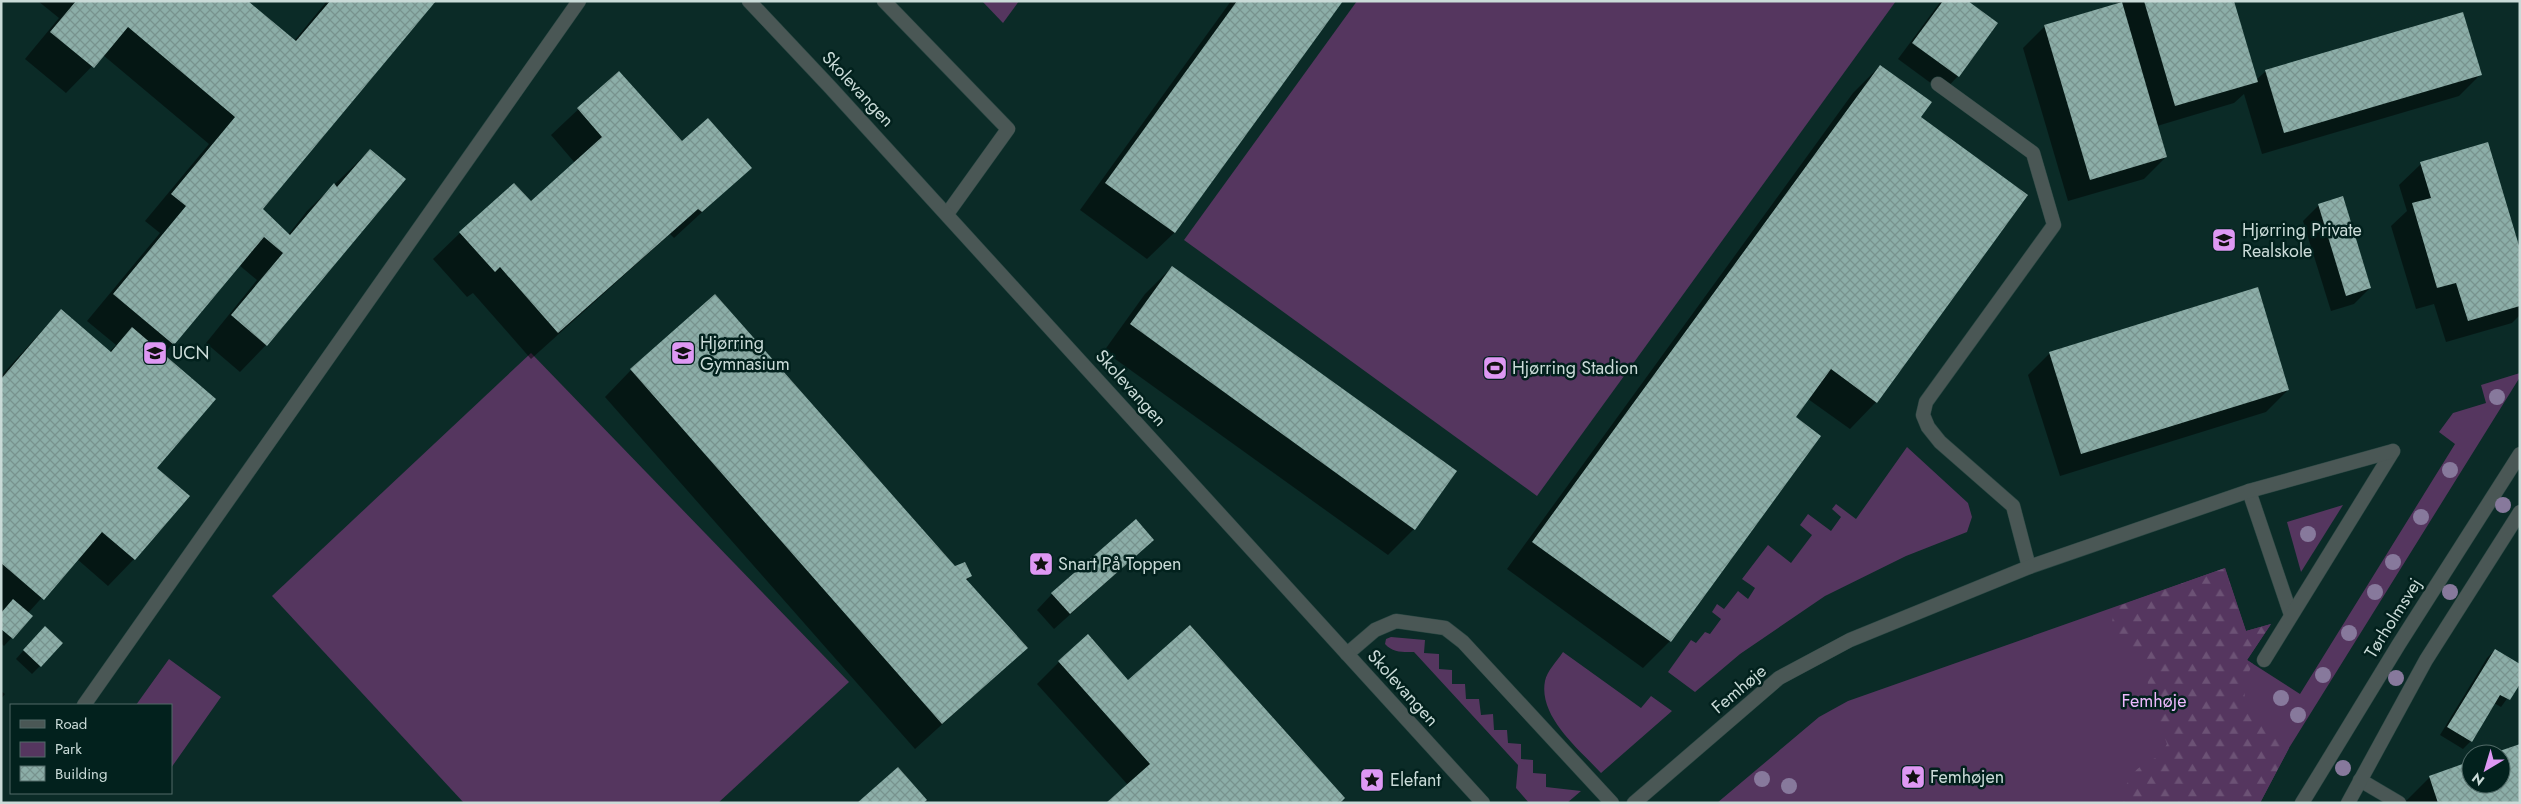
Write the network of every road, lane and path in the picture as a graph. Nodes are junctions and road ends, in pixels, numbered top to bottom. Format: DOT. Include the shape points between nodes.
graph roads {
  1 [pos="579,1"];
  2 [pos="749,1"];
  3 [pos="884,1"];
  4 [pos="1938,84"];
  5 [pos="947,214"];
  6 [pos="2520,454"];
  7 [pos="2249,491"];
  8 [pos="2520,512"];
  9 [pos="2029,567"];
  10 [pos="2291,616"];
  11 [pos="1347,654"];
  12 [pos="2264,660"];
  13 [pos="85,704"];
  14 [pos="2360,780"];
  15 [pos="1483,803"];
  16 [pos="1612,803"];
  17 [pos="1634,803"];
  18 [pos="2302,803"];
  19 [pos="2348,803"];
  20 [pos="2399,803"];
  1 -- 13 [label="street"];
  2 -- 5 [label="street, Skolevangen"];
  3 -- 5 [label="street" via="1008,129"];
  4 -- 9 [label="street" via="2033,153 2054,225 1926,402 1923,415 1940,442 2013,506"];
  5 -- 11 [label="street, Skolevangen"];
  6 -- 18 [label="street, Tørholmsvej"];
  7 -- 9 [label="street, Femhøje"];
  7 -- 10 [label="street"];
  7 -- 10 [label="street, Femhøje" via="2393,451"];
  8 -- 14 [label="street" via="2426,660"];
  9 -- 17 [label="street, Femhøje" via="1850,640 1779,678"];
  10 -- 12 [label="street, Femhøje"];
  11 -- 15 [label="street, Skolevangen"];
  11 -- 16 [label="street" via="1375,630 1396,620 1445,628 1463,642"];
  14 -- 19 [label="street"];
  14 -- 20 [label="street"];
}
